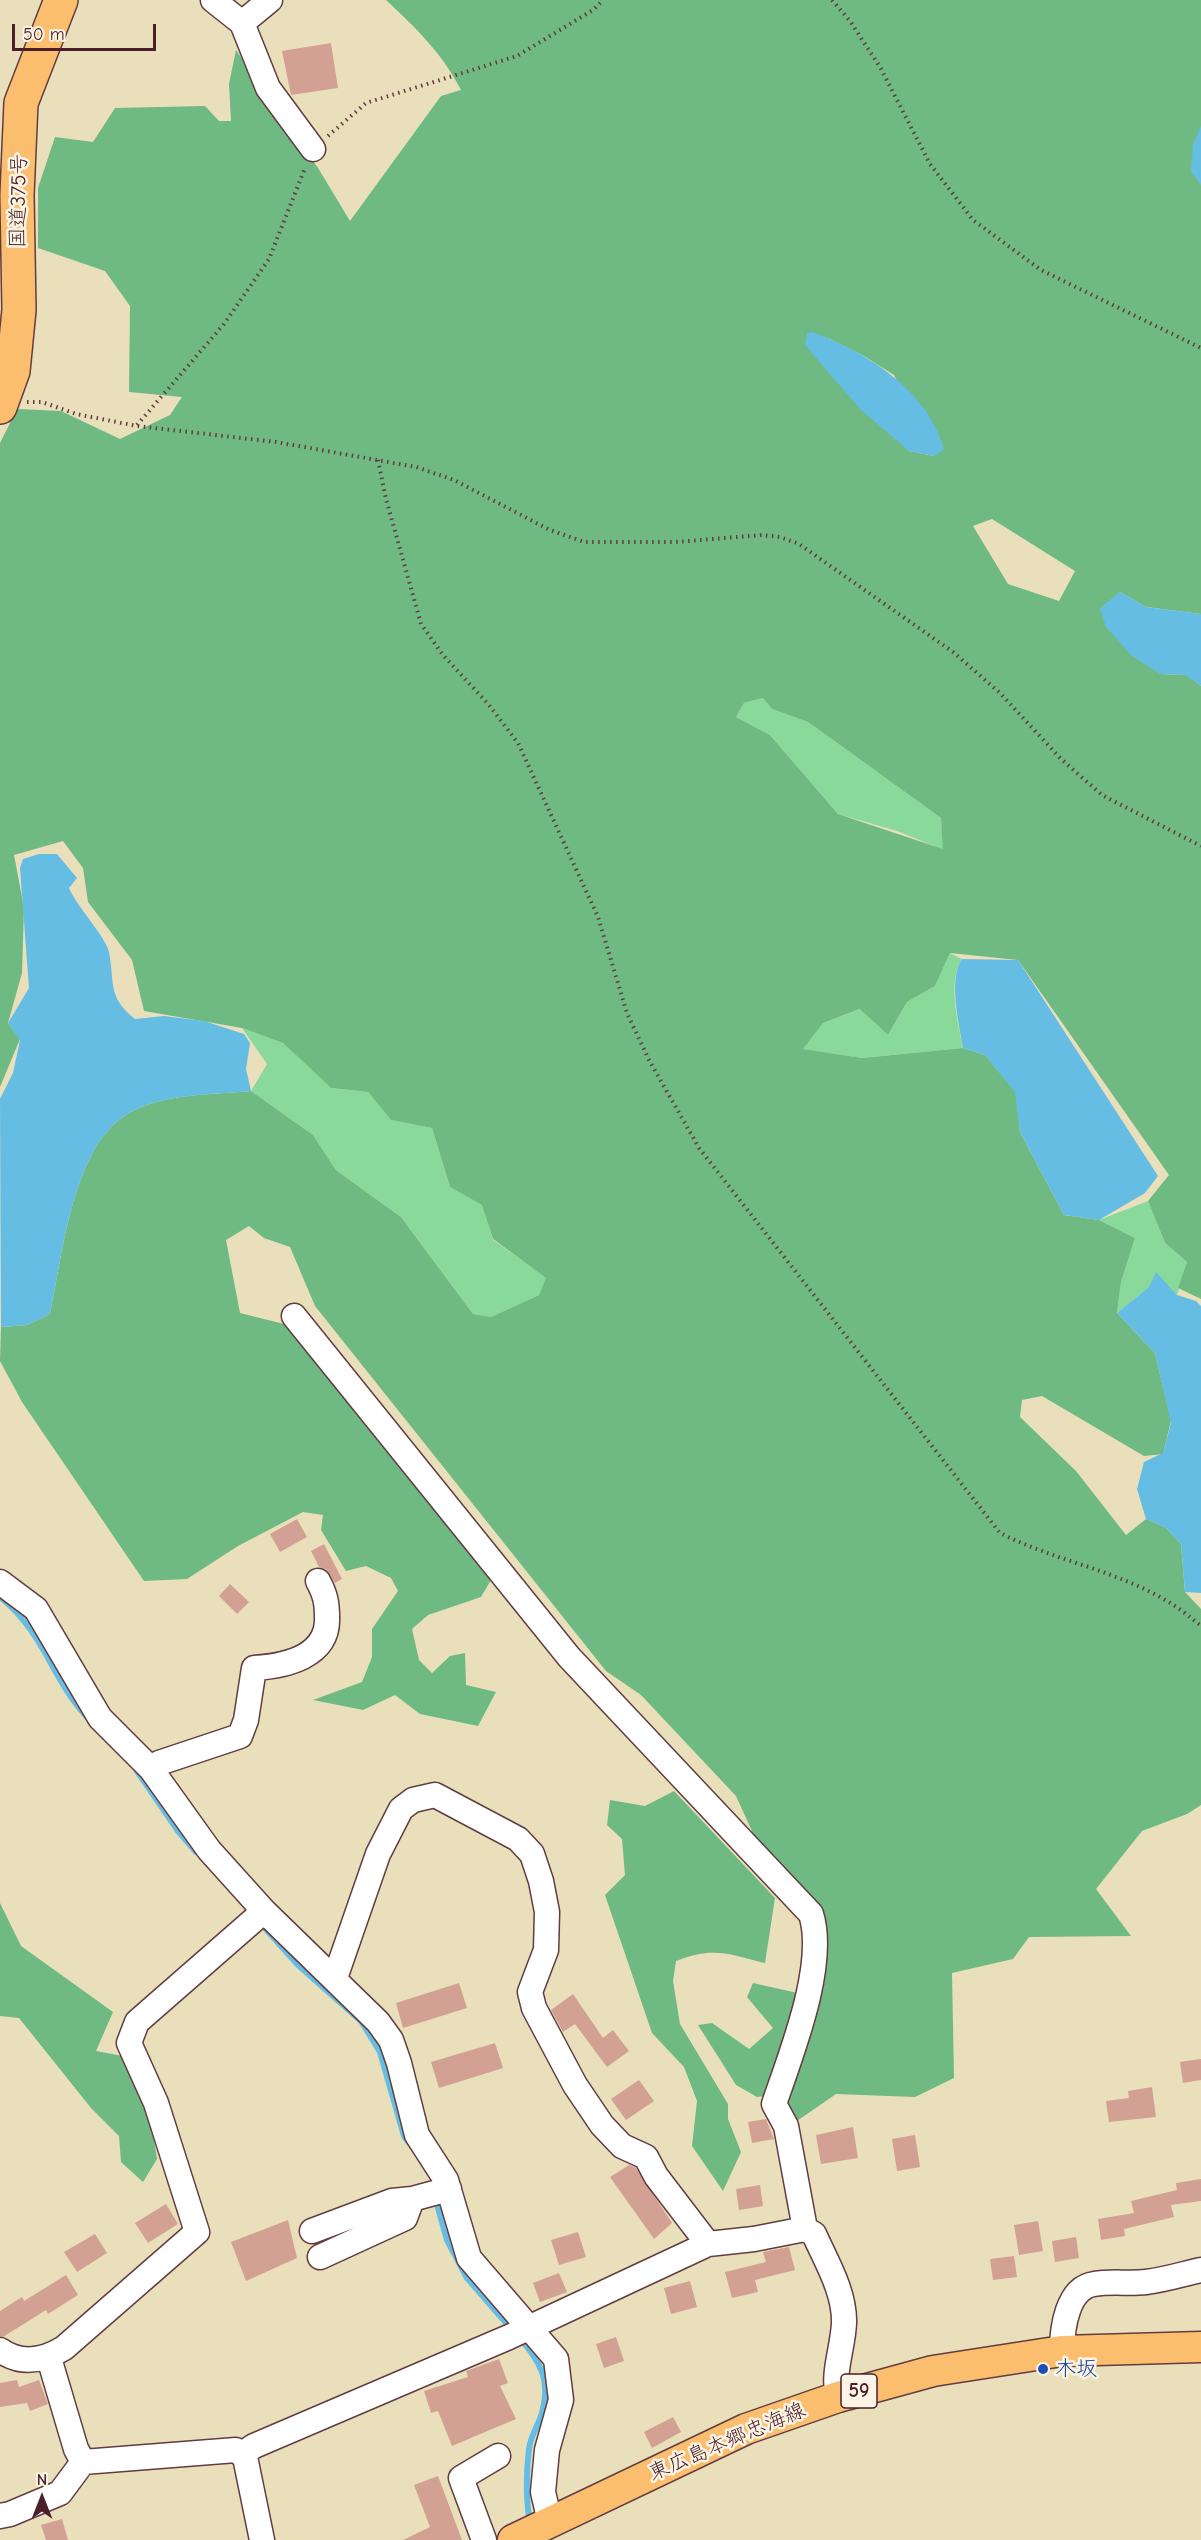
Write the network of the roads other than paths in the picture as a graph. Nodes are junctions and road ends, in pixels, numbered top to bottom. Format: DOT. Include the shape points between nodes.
graph roads {
  1 [pos="61,0"];
  2 [pos="213,0"];
  3 [pos="270,0"];
  4 [pos="243,23"];
  5 [pos="313,149"];
  6 [pos="7,355"];
  7 [pos="1,404"];
  8 [pos="294,1316"];
  9 [pos="318,1581"];
  10 [pos="0,1582"];
  11 [pos="151,1769"];
  12 [pos="258,1917"];
  13 [pos="335,1978"];
  14 [pos="432,2193"];
  15 [pos="805,2229"];
  16 [pos="312,2231"];
  17 [pos="708,2244"];
  18 [pos="320,2258"];
  19 [pos="1201,2270"];
  20 [pos="520,2332"];
  21 [pos="1201,2347"];
  22 [pos="0,2350"];
  23 [pos="1062,2351"];
  24 [pos="49,2358"];
  25 [pos="838,2397"];
  26 [pos="242,2454"];
  27 [pos="498,2456"];
  28 [pos="82,2462"];
  29 [pos="0,2516"];
  30 [pos="532,2530"];
  31 [pos="262,2540"];
  32 [pos="484,2540"];
  1 -- 6 [label="highway, 国道375号" via="21,103 17,195 19,310"];
  2 -- 4 [label="street"];
  3 -- 4 [label="street"];
  4 -- 5 [label="street" via="268,88"];
  6 -- 7 [label="highway, 国道375号" via="13,371"];
  8 -- 15 [label="street" via="569,1657 811,1914 815,1945 804,2016 774,2104 786,2126"];
  9 -- 11 [label="street" via="326,1595 324,1637 297,1660 254,1668 240,1736"];
  10 -- 11 [label="street" via="36,1609 100,1718"];
  11 -- 12 [label="street"];
  12 -- 13 [label="street"];
  12 -- 24 [label="street" via="137,2022 129,2043 156,2103 197,2232"];
  13 -- 14 [label="street" via="391,2040"];
  13 -- 17 [label="street" via="378,1854 401,1809 413,1800 435,1795 518,1839 531,1854 547,1912 546,1950 530,1992 534,2007 575,2085 602,2125 622,2146 646,2157"];
  14 -- 16 [label="street" via="392,2200"];
  14 -- 18 [label="street" via="405,2218"];
  14 -- 20 [label="street" via="469,2258"];
  15 -- 17 [label="street"];
  15 -- 25 [label="street" via="814,2234 841,2295 844,2320 834,2380"];
  17 -- 20 [label="street"];
  19 -- 23 [label="street" via="1147,2282 1093,2284 1083,2288 1062,2329"];
  20 -- 26 [label="street"];
  20 -- 30 [label="street" via="556,2359 561,2400"];
  21 -- 23 [label="main road, 東広島本郷忠海線 / 59"];
  22 -- 24 [label="street" via="11,2358"];
  23 -- 25 [label="main road, 東広島本郷忠海線 / 59" via="933,2371"];
  24 -- 28 [label="street"];
  25 -- 30 [label="main road, 東広島本郷忠海線 / 59" via="746,2429"];
  26 -- 28 [label="street" via="236,2450"];
  26 -- 31 [label="street"];
  27 -- 32 [label="street" via="461,2478"];
  28 -- 29 [label="street" via="60,2493"];
}
